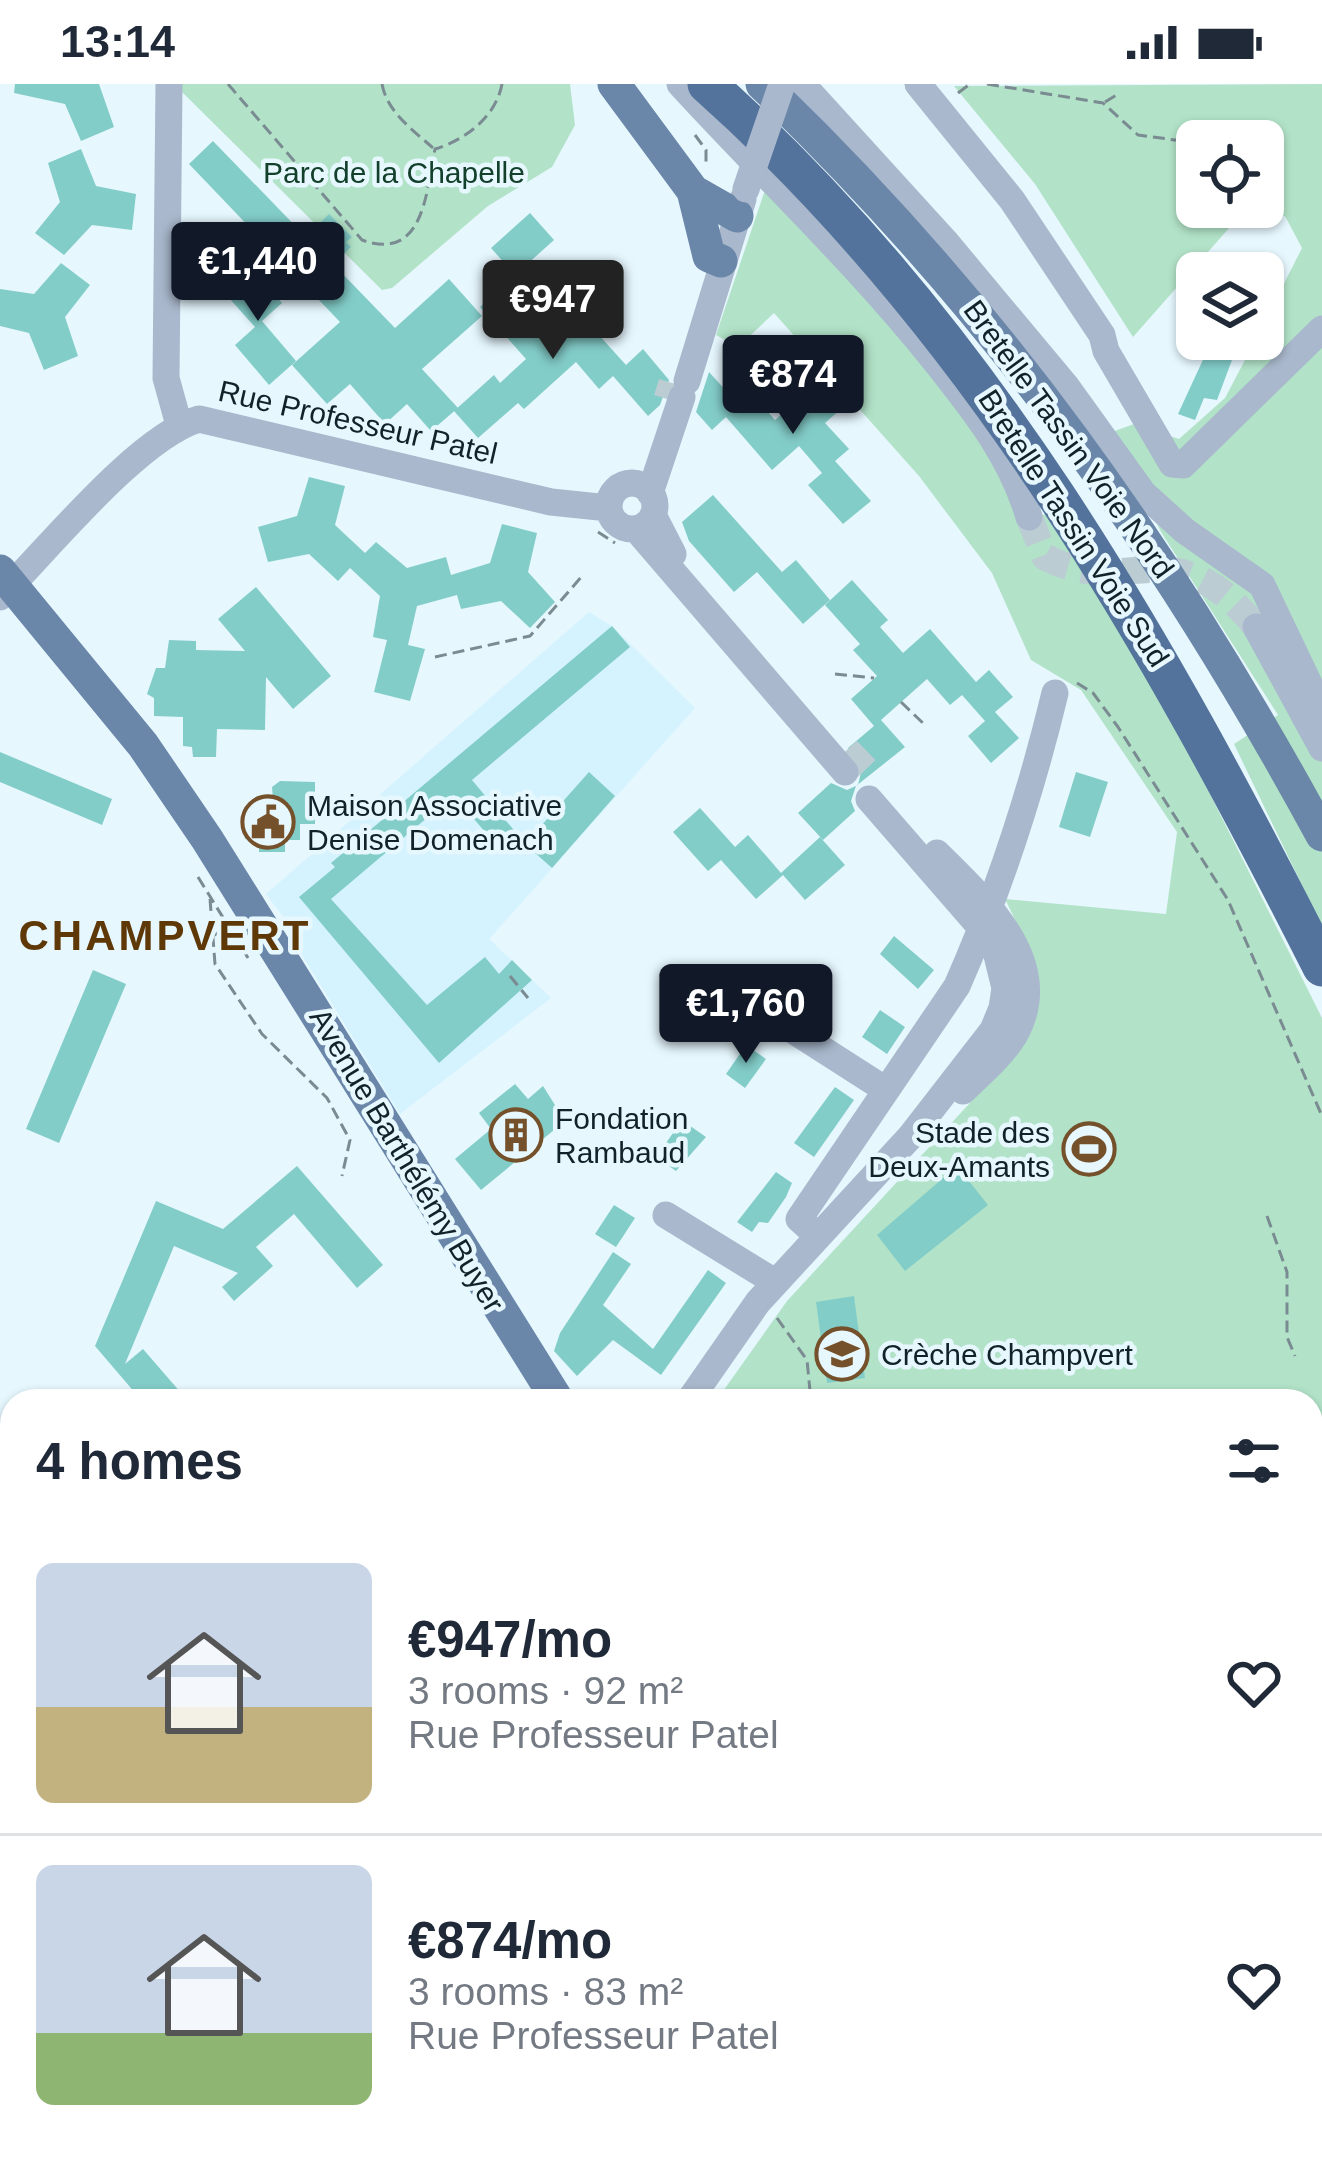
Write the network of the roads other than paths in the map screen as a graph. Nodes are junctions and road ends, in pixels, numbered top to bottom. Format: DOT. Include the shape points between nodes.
graph roads {
  1 [pos="169,84"];
  2 [pos="614,84"];
  3 [pos="680,84"];
  4 [pos="782,84"];
  5 [pos="802,84"];
  6 [pos="918,84"];
  7 [pos="723,105"];
  8 [pos="699,178"];
  9 [pos="742,202"];
  10 [pos="721,261"];
  11 [pos="1322,329"];
  12 [pos="179,425"];
  13 [pos="643,505"];
  14 [pos="1029,517"];
  15 [pos="4,584"];
  16 [pos="1256,627"];
  17 [pos="1055,693"];
  18 [pos="1322,711"];
  19 [pos="1322,748"];
  20 [pos="1322,835"];
  21 [pos="983,916"];
  22 [pos="1322,968"];
  23 [pos="794,1031"];
  24 [pos="886,1090"];
  25 [pos="666,1214"];
  26 [pos="818,1236"];
  27 [pos="776,1282"];
  28 [pos="551,1389"];
  29 [pos="698,1389"];
  1 -- 12 [label="street" via="166,378"];
  2 -- 8 [label="main road"];
  3 -- 7 [label="street"];
  4 -- 9 [label="street, bridge"];
  5 -- 18 [label="street" via="1036,350 1143,493 1262,585"];
  6 -- 11 [label="street" via="1012,200 1178,467"];
  7 -- 14 [label="street" via="981,420 1017,477"];
  7 -- 20 [label="main road, Bretelle Tassin Voie Nord" via="860,179 1014,354 1152,549"];
  7 -- 22 [label="highway, Bretelle Tassin Voie Sud" via="906,288 1040,464 1199,728"];
  8 -- 9 [label="main road"];
  8 -- 10 [label="main road" via="709,256"];
  9 -- 10 [label="street"];
  10 -- 13 [label="street"];
  12 -- 13 [label="street, Rue Professeur Patel" via="226,422 551,502 609,508 612,494"];
  12 -- 15 [label="street, Rue Professeur Patel"];
  13 -- 21 [label="street" via="690,579"];
  15 -- 28 [label="main road, Avenue Barthélémy Buyer" via="143,745 207,839"];
  16 -- 19 [label="street"];
  17 -- 21 [label="street"];
  21 -- 24 [label="street" via="957,986"];
  21 -- 26 [label="street" via="1004,925 1023,962 1023,1011 999,1054"];
  23 -- 24 [label="street"];
  24 -- 26 [label="street" via="799,1219"];
  25 -- 27 [label="street"];
  26 -- 27 [label="street"];
  27 -- 29 [label="street"];
}
